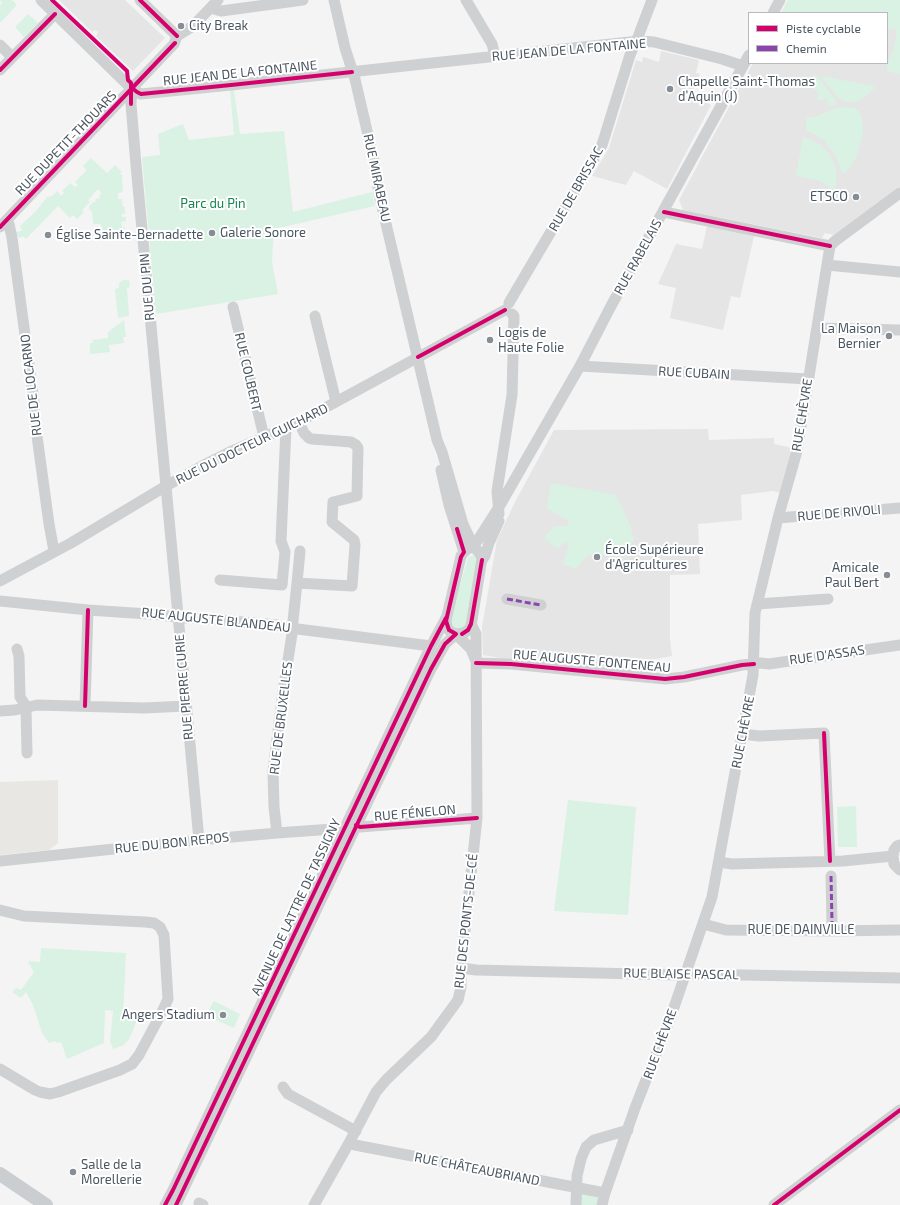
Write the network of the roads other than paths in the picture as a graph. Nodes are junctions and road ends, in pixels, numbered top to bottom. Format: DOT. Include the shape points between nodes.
graph roads {
  1 [pos="41,0"];
  2 [pos="140,0"];
  3 [pos="303,0"];
  4 [pos="334,0"];
  5 [pos="466,0"];
  6 [pos="652,0"];
  7 [pos="780,0"];
  8 [pos="214,4"];
  9 [pos="774,12"];
  10 [pos="55,14"];
  11 [pos="177,36"];
  12 [pos="636,42"];
  13 [pos="0,45"];
  14 [pos="495,56"];
  15 [pos="12,57"];
  16 [pos="748,57"];
  17 [pos="743,66"];
  18 [pos="0,70"];
  19 [pos="352,72"];
  20 [pos="132,88"];
  21 [pos="900,193"];
  22 [pos="664,212"];
  23 [pos="3,224"];
  24 [pos="830,246"];
  25 [pos="827,266"];
  26 [pos="900,272"];
  27 [pos="233,306"];
  28 [pos="509,309"];
  29 [pos="315,316"];
  30 [pos="817,328"];
  31 [pos="900,330"];
  32 [pos="418,357"];
  33 [pos="580,366"];
  34 [pos="808,379"];
  35 [pos="336,402"];
  36 [pos="299,422"];
  37 [pos="286,428"];
  38 [pos="264,437"];
  39 [pos="437,440"];
  40 [pos="527,458"];
  41 [pos="498,483"];
  42 [pos="166,486"];
  43 [pos="510,488"];
  44 [pos="499,507"];
  45 [pos="900,508"];
  46 [pos="778,518"];
  47 [pos="496,527"];
  48 [pos="474,545"];
  49 [pos="54,551"];
  50 [pos="300,551"];
  51 [pos="464,552"];
  52 [pos="482,560"];
  53 [pos="220,580"];
  54 [pos="0,581"];
  55 [pos="298,583"];
  56 [pos="507,599"];
  57 [pos="828,599"];
  58 [pos="0,601"];
  59 [pos="757,604"];
  60 [pos="541,605"];
  61 [pos="88,610"];
  62 [pos="178,617"];
  63 [pos="446,618"];
  64 [pos="471,624"];
  65 [pos="292,628"];
  66 [pos="456,634"];
  67 [pos="900,645"];
  68 [pos="431,646"];
  69 [pos="17,649"];
  70 [pos="476,662"];
  71 [pos="754,664"];
  72 [pos="85,706"];
  73 [pos="186,706"];
  74 [pos="26,708"];
  75 [pos="0,711"];
  76 [pos="743,734"];
  77 [pos="27,754"];
  78 [pos="477,818"];
  79 [pos="356,825"];
  80 [pos="343,832"];
  81 [pos="277,833"];
  82 [pos="199,840"];
  83 [pos="900,845"];
  84 [pos="893,856"];
  85 [pos="0,861"];
  86 [pos="830,861"];
  87 [pos="719,862"];
  88 [pos="900,870"];
  89 [pos="831,876"];
  90 [pos="0,910"];
  91 [pos="18,915"];
  92 [pos="0,916"];
  93 [pos="832,923"];
  94 [pos="703,924"];
  95 [pos="900,930"];
  96 [pos="461,968"];
  97 [pos="684,974"];
  98 [pos="900,978"];
  99 [pos="0,1069"];
  100 [pos="283,1087"];
  101 [pos="900,1110"];
  102 [pos="628,1130"];
  103 [pos="356,1131"];
  104 [pos="349,1143"];
  105 [pos="0,1174"];
  106 [pos="0,1184"];
  107 [pos="577,1188"];
  108 [pos="605,1193"];
  109 [pos="31,1205"];
  110 [pos="46,1205"];
  111 [pos="165,1205"];
  112 [pos="176,1205"];
  113 [pos="314,1205"];
  114 [pos="576,1205"];
  115 [pos="602,1205"];
  116 [pos="774,1205"];
  1 -- 10 [label="street"];
  2 -- 11 [label="street"];
  3 -- 8 [label="street" via="221,10"];
  4 -- 19 [label="street, RUE MIRABEAU"];
  5 -- 14 [label="street" via="492,44"];
  6 -- 12 [label="street, RUE DE BRISSAC"];
  7 -- 9 [label="street"];
  8 -- 11 [label="street, RUE DUPETIT-THOUARS" via="193,26"];
  10 -- 15 [label="street"];
  10 -- 20 [label="street"];
  11 -- 20 [label="street, RUE DUPETIT-THOUARS" via="174,44"];
  12 -- 14 [label="street, RUE JEAN DE LA FONTAINE"];
  12 -- 17 [label="street, RUE JEAN DE LA FONTAINE" via="654,42 722,58"];
  12 -- 28 [label="street, RUE DE BRISSAC" via="602,145 510,301"];
  13 -- 15 [label="street"];
  14 -- 19 [label="street, RUE JEAN DE LA FONTAINE"];
  15 -- 18 [label="street"];
  16 -- 17 [label="street, RUE RABELAIS"];
  17 -- 22 [label="street, RUE RABELAIS"];
  19 -- 20 [label="street, RUE JEAN DE LA FONTAINE" via="141,94"];
  19 -- 32 [label="street, RUE MIRABEAU"];
  20 -- 23 [label="street, RUE DUPETIT-THOUARS"];
  20 -- 42 [label="street, RUE DU PIN" via="136,165"];
  21 -- 24 [label="street"];
  22 -- 24 [label="street"];
  22 -- 33 [label="street, RUE RABELAIS"];
  23 -- 49 [label="street, RUE DE LOCARNO" via="9,224 12,238"];
  24 -- 25 [label="street, RUE CHÈVRE"];
  25 -- 26 [label="street"];
  25 -- 30 [label="street, RUE CHÈVRE"];
  27 -- 38 [label="street, RUE COLBERT"];
  28 -- 32 [label="street, RUE DU DOCTEUR GUICHARD"];
  28 -- 41 [label="street" via="514,316 512,395"];
  29 -- 35 [label="street"];
  30 -- 31 [label="street"];
  30 -- 34 [label="street, RUE CHÈVRE"];
  32 -- 35 [label="street, RUE DU DOCTEUR GUICHARD"];
  32 -- 39 [label="street, RUE MIRABEAU"];
  33 -- 34 [label="street, RUE CUBAIN"];
  33 -- 40 [label="street, RUE RABELAIS"];
  34 -- 46 [label="street, RUE CHÈVRE" via="795,458"];
  35 -- 36 [label="street, RUE DU DOCTEUR GUICHARD"];
  36 -- 37 [label="street, RUE DU DOCTEUR GUICHARD"];
  36 -- 55 [label="street" via="309,438 351,442 356,444 358,450 356,496 333,502 332,522 354,540 352,586"];
  37 -- 38 [label="street, RUE DU DOCTEUR GUICHARD"];
  37 -- 53 [label="street" via="281,541 284,552 282,585"];
  38 -- 42 [label="street, RUE DU DOCTEUR GUICHARD"];
  39 -- 48 [label="street" via="463,524"];
  39 -- 51 [label="street" via="437,453 445,490"];
  40 -- 43 [label="street, RUE RABELAIS"];
  40 -- 47 [label="street, RUE RABELAIS" via="526,468"];
  41 -- 43 [label="street" via="504,491"];
  41 -- 44 [label="street"];
  42 -- 49 [label="street, RUE DU DOCTEUR GUICHARD"];
  42 -- 62 [label="street, RUE PIERRE CURIE"];
  43 -- 44 [label="street, RUE RABELAIS"];
  44 -- 47 [label="street, RUE RABELAIS"];
  44 -- 48 [label="street, RUE RABELAIS"];
  45 -- 46 [label="street, RUE DE RIVOLI"];
  46 -- 59 [label="street, RUE CHÈVRE"];
  47 -- 52 [label="street, RUE RABELAIS"];
  48 -- 51 [label="street"];
  48 -- 52 [label="street"];
  49 -- 54 [label="street, RUE DU DOCTEUR GUICHARD"];
  50 -- 55 [label="street, RUE DE BRUXELLES"];
  51 -- 63 [label="street, AVENUE DE LATTRE DE TASSIGNY"];
  52 -- 64 [label="street, RUE RABELAIS"];
  55 -- 65 [label="street, RUE DE BRUXELLES"];
  56 -- 60 [label="street"];
  57 -- 59 [label="street"];
  58 -- 61 [label="street, RUE AUGUSTE BLANDEAU"];
  59 -- 71 [label="street, RUE CHÈVRE"];
  61 -- 62 [label="street, RUE AUGUSTE BLANDEAU"];
  61 -- 72 [label="street"];
  62 -- 65 [label="street, RUE AUGUSTE BLANDEAU"];
  62 -- 73 [label="street, RUE PIERRE CURIE"];
  63 -- 66 [label="street" via="448,628"];
  63 -- 68 [label="street, AVENUE DE LATTRE DE TASSIGNY"];
  64 -- 66 [label="street, AVENUE DE LATTRE DE TASSIGNY" via="465,632"];
  64 -- 70 [label="street, RUE DES PONTS-DE-CÉ" via="476,634"];
  65 -- 68 [label="street, RUE AUGUSTE BLANDEAU"];
  65 -- 81 [label="street, RUE DE BRUXELLES" via="273,771"];
  66 -- 70 [label="street" via="471,649"];
  66 -- 79 [label="street, AVENUE DE LATTRE DE TASSIGNY" via="445,644 431,669"];
  67 -- 71 [label="street, RUE D'ASSAS"];
  68 -- 80 [label="street, AVENUE DE LATTRE DE TASSIGNY"];
  69 -- 74 [label="street" via="20,697"];
  70 -- 71 [label="street, RUE AUGUSTE FONTENEAU" via="665,679"];
  70 -- 78 [label="street, RUE DES PONTS-DE-CÉ"];
  71 -- 76 [label="street, RUE CHÈVRE"];
  72 -- 73 [label="street"];
  72 -- 74 [label="street" via="37,705"];
  73 -- 82 [label="street, RUE PIERRE CURIE"];
  74 -- 75 [label="street"];
  74 -- 77 [label="street"];
  76 -- 86 [label="street" via="759,736 824,733"];
  76 -- 87 [label="street, RUE CHÈVRE"];
  78 -- 79 [label="street, RUE FÉNELON" via="360,827"];
  78 -- 96 [label="street, RUE DES PONTS-DE-CÉ"];
  79 -- 112 [label="street, AVENUE DE LATTRE DE TASSIGNY"];
  80 -- 81 [label="street, RUE DU BON REPOS" via="333,829"];
  80 -- 111 [label="street, AVENUE DE LATTRE DE TASSIGNY"];
  81 -- 82 [label="street, RUE DU BON REPOS"];
  82 -- 85 [label="street, RUE DU BON REPOS"];
  83 -- 84 [label="street" via="894,850"];
  84 -- 86 [label="street"];
  84 -- 88 [label="street" via="894,864"];
  86 -- 87 [label="street" via="732,864"];
  87 -- 94 [label="street, RUE CHÈVRE"];
  89 -- 93 [label="street"];
  90 -- 91 [label="street"];
  91 -- 92 [label="street"];
  91 -- 99 [label="street" via="151,922 160,927 164,935 168,998 139,1055 132,1064 124,1068 50,1094 35,1090"];
  94 -- 95 [label="street, RUE DE DAINVILLE" via="726,930"];
  94 -- 97 [label="street, RUE CHÈVRE"];
  96 -- 97 [label="street, RUE BLAISE PASCAL"];
  96 -- 103 [label="street, RUE DES PONTS-DE-CÉ" via="456,1005 431,1036 376,1092"];
  97 -- 98 [label="street, RUE BLAISE PASCAL"];
  97 -- 102 [label="street, RUE CHÈVRE"];
  100 -- 103 [label="street" via="288,1094"];
  101 -- 116 [label="street"];
  102 -- 107 [label="street" via="589,1143 583,1151"];
  102 -- 108 [label="street, RUE CHÈVRE"];
  103 -- 104 [label="street, RUE DES PONTS-DE-CÉ"];
  104 -- 107 [label="street, RUE CHÂTEAUBRIAND"];
  104 -- 113 [label="street, RUE DES PONTS-DE-CÉ"];
  105 -- 110 [label="main road"];
  106 -- 109 [label="main road"];
  107 -- 108 [label="street, RUE CHÂTEAUBRIAND"];
  107 -- 114 [label="street"];
  108 -- 115 [label="street, RUE CHÈVRE"];
}
